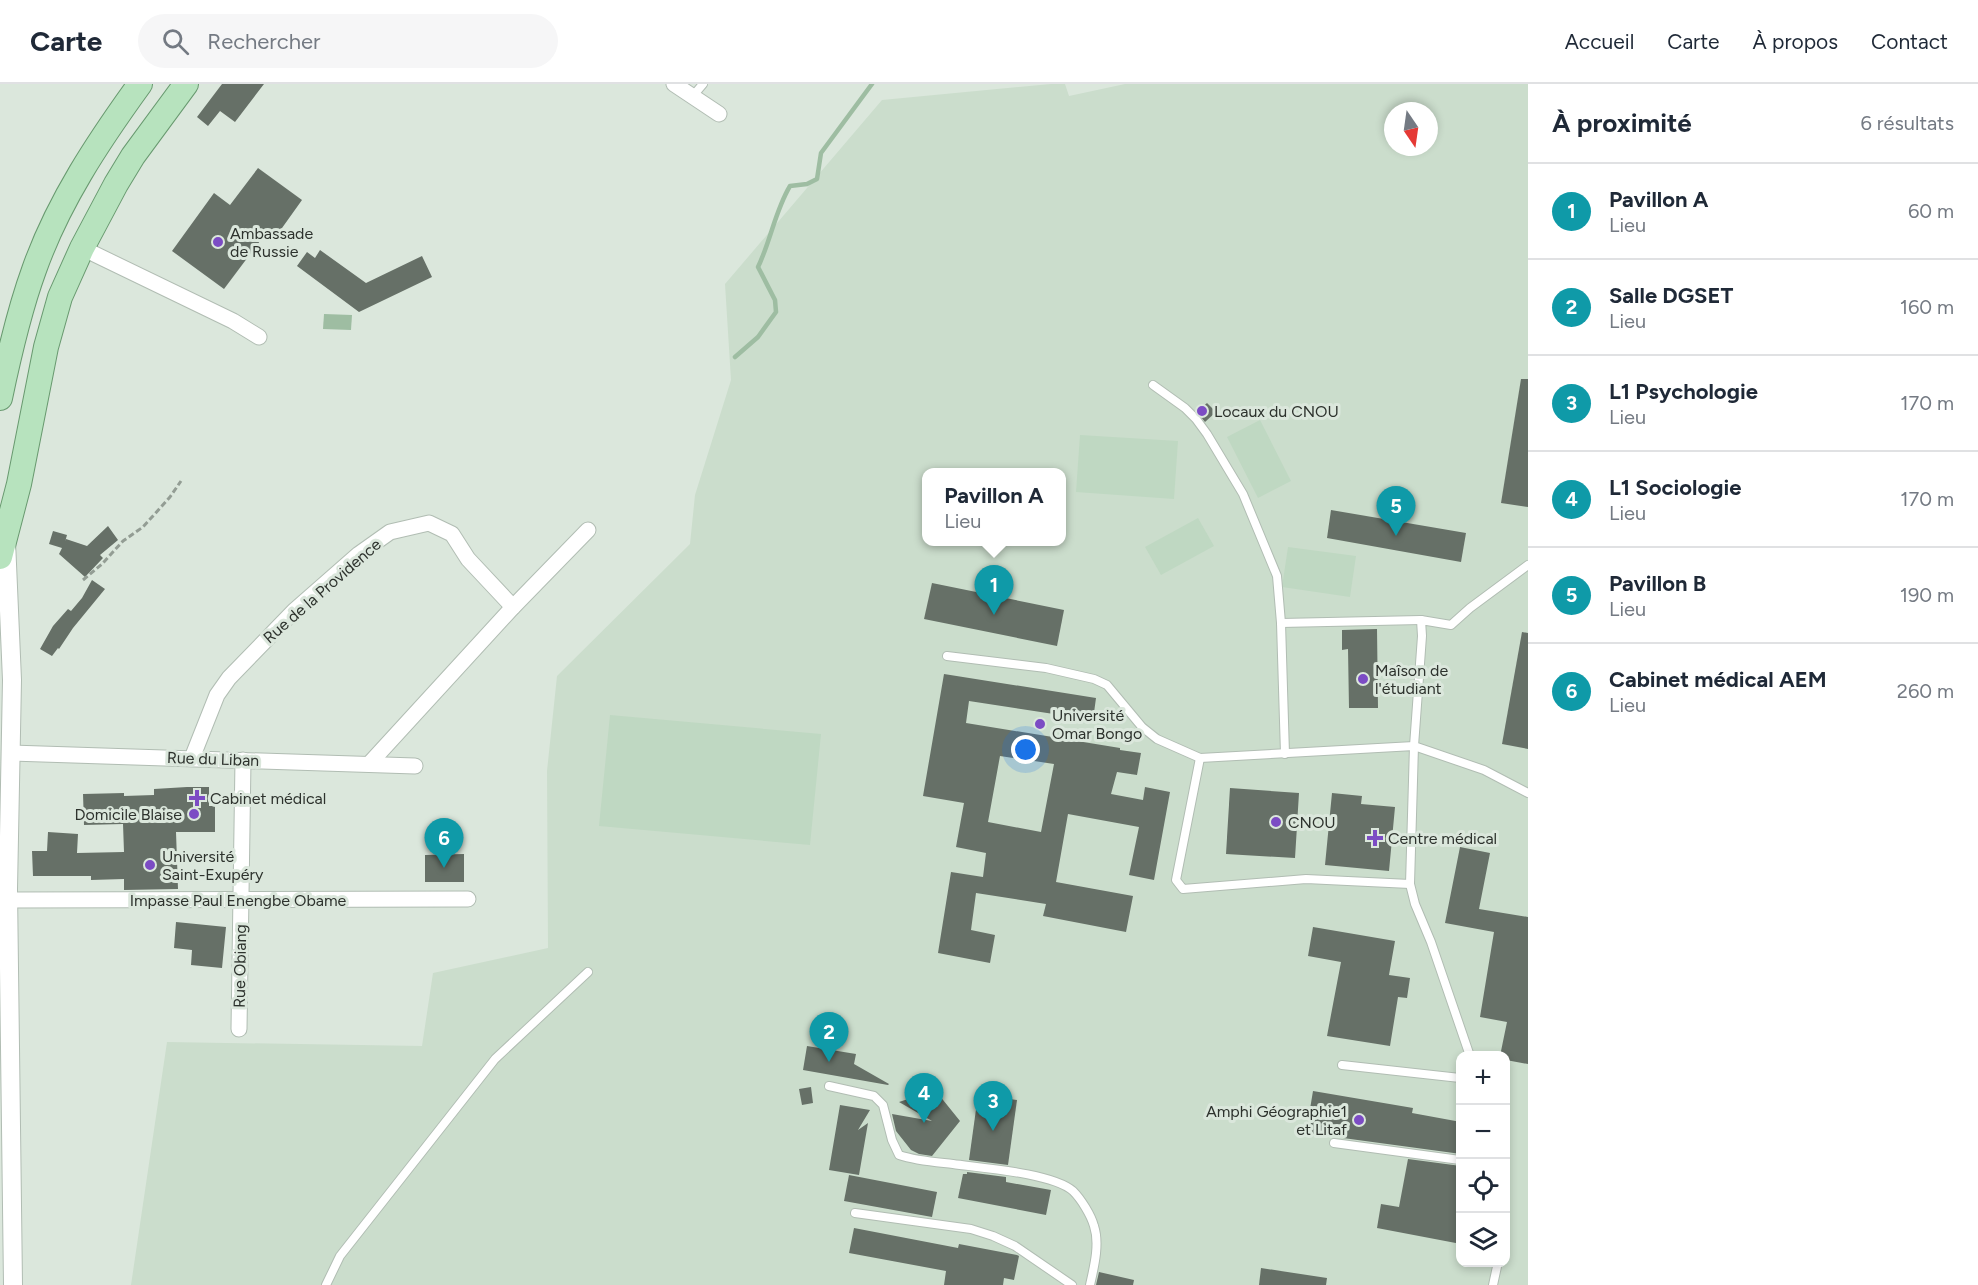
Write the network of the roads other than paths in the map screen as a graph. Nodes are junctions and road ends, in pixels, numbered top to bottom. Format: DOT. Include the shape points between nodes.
graph roads {
  1 [pos="140,84"];
  2 [pos="186,84"];
  3 [pos="674,84"];
  4 [pos="703,84"];
  5 [pos="692,97"];
  6 [pos="718,114"];
  7 [pos="82,248"];
  8 [pos="259,337"];
  9 [pos="1152,385"];
  10 [pos="0,398"];
  11 [pos="588,530"];
  12 [pos="3,546"];
  13 [pos="1528,565"];
  14 [pos="513,607"];
  15 [pos="1421,620"];
  16 [pos="1281,623"];
  17 [pos="947,656"];
  18 [pos="0,657"];
  19 [pos="12,680"];
  20 [pos="1414,746"];
  21 [pos="10,753"];
  22 [pos="1285,754"];
  23 [pos="192,758"];
  24 [pos="1200,758"];
  25 [pos="243,760"];
  26 [pos="370,763"];
  27 [pos="415,766"];
  28 [pos="1528,793"];
  29 [pos="1410,884"];
  30 [pos="5,893"];
  31 [pos="242,899"];
  32 [pos="468,899"];
  33 [pos="588,972"];
  34 [pos="239,1029"];
  35 [pos="1468,1051"];
  36 [pos="1342,1065"];
  37 [pos="1456,1077"];
  38 [pos="829,1086"];
  39 [pos="1334,1143"];
  40 [pos="1456,1159"];
  41 [pos="855,1213"];
  42 [pos="1497,1267"];
  43 [pos="13,1285"];
  44 [pos="326,1285"];
  45 [pos="1072,1285"];
  46 [pos="1090,1285"];
  47 [pos="1493,1285"];
  1 -- 10 [label="main road" via="74,183 45,242 23,305"];
  2 -- 7 [label="main road" via="133,156"];
  3 -- 5 [label="street"];
  4 -- 5 [label="lane"];
  5 -- 6 [label="street"];
  7 -- 8 [label="street"];
  7 -- 12 [label="main road" via="60,297 46,347"];
  9 -- 16 [label="lane" via="1196,419 1236,480 1277,576"];
  11 -- 14 [label="street"];
  12 -- 19 [label="street"];
  13 -- 15 [label="lane" via="1451,625"];
  14 -- 23 [label="street, Rue de la Providence" via="468,559 452,534 429,523 390,532 294,611 229,678 217,695"];
  14 -- 26 [label="street"];
  15 -- 16 [label="lane"];
  15 -- 20 [label="lane"];
  16 -- 22 [label="lane"];
  17 -- 24 [label="lane" via="1046,668 1094,679 1107,685 1157,739"];
  18 -- 19 [label="street"];
  19 -- 21 [label="street"];
  20 -- 22 [label="lane"];
  20 -- 28 [label="lane" via="1484,770"];
  20 -- 29 [label="lane"];
  21 -- 23 [label="street, Rue du Liban"];
  21 -- 30 [label="street"];
  22 -- 24 [label="lane"];
  23 -- 25 [label="street, Rue du Liban"];
  24 -- 29 [label="lane" via="1176,880 1183,890 1306,879"];
  25 -- 26 [label="street, Rue du Liban"];
  25 -- 31 [label="street, Rue Obiang"];
  26 -- 27 [label="street, Rue du Liban"];
  29 -- 35 [label="lane"];
  30 -- 31 [label="street, Impasse Paul Enengbe Obame"];
  30 -- 43 [label="street"];
  31 -- 32 [label="street, Impasse Paul Enengbe Obame"];
  31 -- 34 [label="street, Rue Obiang"];
  33 -- 44 [label="lane" via="495,1059 340,1256"];
  36 -- 37 [label="lane"];
  38 -- 46 [label="lane" via="874,1096 882,1105 899,1155 1052,1180 1073,1191 1095,1227"];
  39 -- 40 [label="lane"];
  41 -- 45 [label="lane" via="971,1229 993,1236 1015,1246"];
  42 -- 47 [label="lane"];
}
